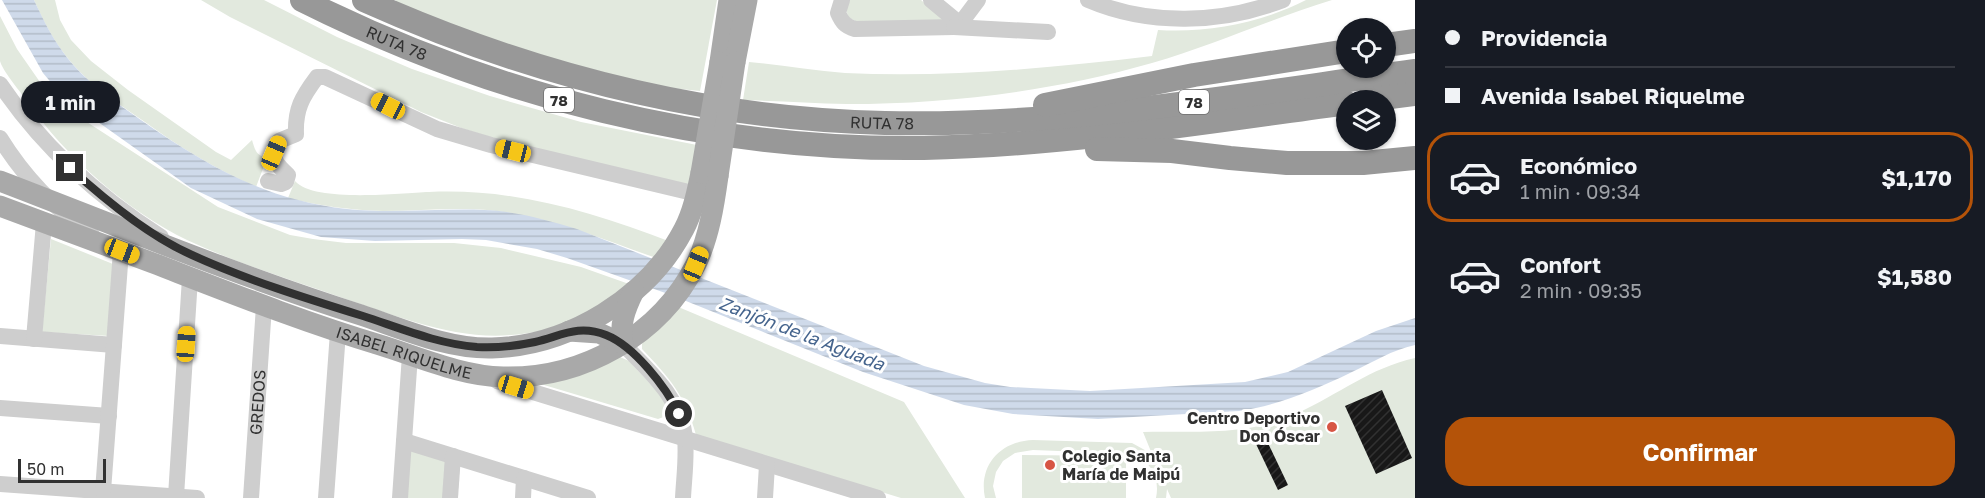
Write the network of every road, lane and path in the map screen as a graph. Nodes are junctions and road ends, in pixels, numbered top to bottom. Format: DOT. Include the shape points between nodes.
graph roads {
  1 [pos="302,0"];
  2 [pos="364,0"];
  3 [pos="729,0"];
  4 [pos="747,0"];
  5 [pos="842,0"];
  6 [pos="931,0"];
  7 [pos="978,0"];
  8 [pos="1088,0"];
  9 [pos="1283,0"];
  10 [pos="1257,4"];
  11 [pos="957,26"];
  12 [pos="1048,32"];
  13 [pos="1415,41"];
  14 [pos="1396,44"];
  15 [pos="1336,53"];
  16 [pos="727,62"];
  17 [pos="1415,71"];
  18 [pos="0,84"];
  19 [pos="1415,94"];
  20 [pos="1396,96"];
  21 [pos="1336,104"];
  22 [pos="971,122"];
  23 [pos="0,138"];
  24 [pos="1007,144"];
  25 [pos="1415,158"];
  26 [pos="710,174"];
  27 [pos="0,181"];
  28 [pos="268,181"];
  29 [pos="697,194"];
  30 [pos="48,199"];
  31 [pos="0,206"];
  32 [pos="44,223"];
  33 [pos="115,249"];
  34 [pos="190,254"];
  35 [pos="190,278"];
  36 [pos="635,290"];
  37 [pos="264,306"];
  38 [pos="567,332"];
  39 [pos="338,333"];
  40 [pos="0,336"];
  41 [pos="34,339"];
  42 [pos="623,344"];
  43 [pos="114,345"];
  44 [pos="410,355"];
  45 [pos="473,373"];
  46 [pos="0,408"];
  47 [pos="109,416"];
  48 [pos="685,440"];
  49 [pos="404,441"];
  50 [pos="453,456"];
  51 [pos="767,465"];
  52 [pos="524,478"];
  53 [pos="0,484"];
  54 [pos="103,491"];
  55 [pos="33,492"];
  56 [pos="176,496"];
  57 [pos="197,498"];
  58 [pos="251,498"];
  59 [pos="327,498"];
  60 [pos="400,498"];
  61 [pos="450,498"];
  62 [pos="523,498"];
  63 [pos="588,498"];
  64 [pos="682,498"];
  65 [pos="765,498"];
  66 [pos="878,498"];
  1 -- 24 [label="highway, RUTA 78 / 78" via="381,38 467,72 632,118 720,134 830,145 924,148"];
  2 -- 22 [label="highway, RUTA 78 / 78" via="487,50 638,94 801,118 884,123"];
  3 -- 16 [label="main road"];
  4 -- 16 [label="main road"];
  5 -- 11 [label="street" via="838,13 842,22 855,29"];
  6 -- 11 [label="street"];
  7 -- 11 [label="street"];
  8 -- 10 [label="street" via="1132,14 1176,18 1222,17"];
  9 -- 10 [label="street"];
  11 -- 12 [label="street"];
  13 -- 14 [label="highway"];
  15 -- 22 [label="highway" via="1142,85"];
  16 -- 26 [label="main road, bridge"];
  17 -- 22 [label="highway, RUTA 78 / 78" via="1112,112"];
  18 -- 34 [label="street" via="31,126 70,168 127,214"];
  19 -- 20 [label="highway"];
  21 -- 24 [label="highway, RUTA 78 / 78"];
  23 -- 30 [label="street" via="24,174"];
  24 -- 25 [label="highway" via="1172,151 1287,163"];
  26 -- 29 [label="main road"];
  26 -- 42 [label="main road" via="708,229 696,264 666,307"];
  27 -- 30 [label="main road"];
  28 -- 29 [label="street" via="286,182 288,175 275,162 274,153 279,141 296,134 301,97 317,77 325,77 436,129"];
  29 -- 36 [label="main road" via="685,227"];
  30 -- 33 [label="street" via="80,227"];
  30 -- 34 [label="main road"];
  31 -- 32 [label="main road, ISABEL RIQUELME"];
  32 -- 33 [label="main road, ISABEL RIQUELME"];
  32 -- 41 [label="street"];
  33 -- 35 [label="main road, ISABEL RIQUELME"];
  33 -- 43 [label="street"];
  34 -- 38 [label="main road" via="304,297 465,346 504,347"];
  35 -- 37 [label="main road, ISABEL RIQUELME"];
  35 -- 56 [label="street"];
  36 -- 38 [label="main road" via="602,314"];
  36 -- 42 [label="main road" via="623,317"];
  37 -- 39 [label="main road, ISABEL RIQUELME"];
  37 -- 58 [label="street, GREDOS"];
  38 -- 42 [label="main road" via="599,333"];
  39 -- 44 [label="main road, ISABEL RIQUELME"];
  39 -- 59 [label="street"];
  40 -- 41 [label="street"];
  41 -- 43 [label="street"];
  42 -- 45 [label="main road" via="584,363 550,373 508,377"];
  42 -- 48 [label="street" via="669,395 679,414"];
  43 -- 47 [label="street"];
  44 -- 45 [label="main road, ISABEL RIQUELME"];
  44 -- 49 [label="street"];
  45 -- 48 [label="street, ISABEL RIQUELME"];
  46 -- 47 [label="street"];
  47 -- 54 [label="street"];
  48 -- 51 [label="street, ISABEL RIQUELME"];
  48 -- 64 [label="street"];
  49 -- 50 [label="street"];
  49 -- 60 [label="street"];
  50 -- 52 [label="street"];
  50 -- 61 [label="street"];
  51 -- 65 [label="street"];
  51 -- 66 [label="street, ISABEL RIQUELME"];
  52 -- 62 [label="street"];
  52 -- 63 [label="street"];
  53 -- 55 [label="street"];
  54 -- 55 [label="street"];
  54 -- 56 [label="street"];
  56 -- 57 [label="street"];
}
